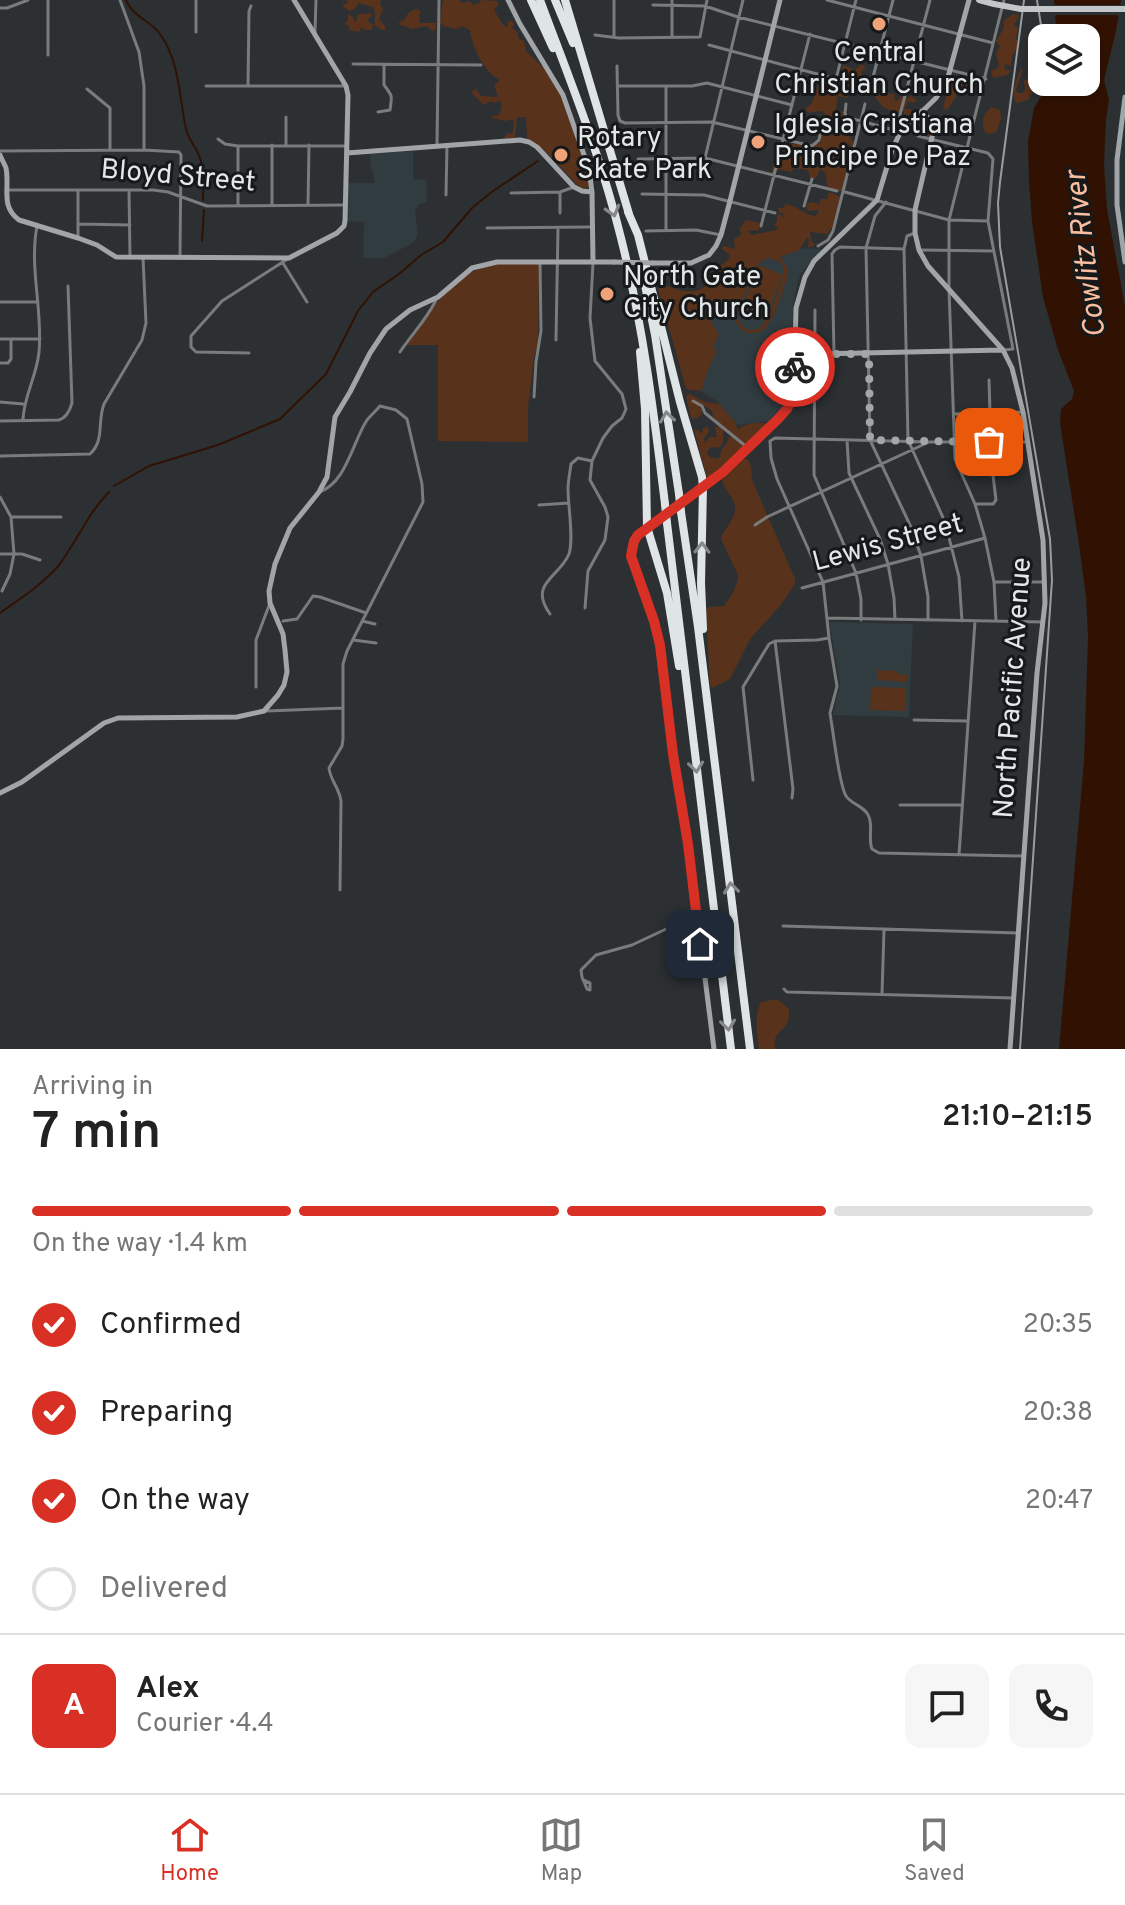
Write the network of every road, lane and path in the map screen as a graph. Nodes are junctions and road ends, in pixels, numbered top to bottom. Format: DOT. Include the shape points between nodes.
graph roads {
  1 [pos="28,0"];
  2 [pos="48,0"];
  3 [pos="120,0"];
  4 [pos="196,0"];
  5 [pos="294,0"];
  6 [pos="316,0"];
  7 [pos="439,0"];
  8 [pos="508,0"];
  9 [pos="531,0"];
  10 [pos="540,0"];
  11 [pos="555,0"];
  12 [pos="565,0"];
  13 [pos="614,0"];
  14 [pos="707,0"];
  15 [pos="743,0"];
  16 [pos="780,0"];
  17 [pos="827,0"];
  18 [pos="856,0"];
  19 [pos="893,0"];
  20 [pos="930,0"];
  21 [pos="969,0"];
  22 [pos="979,0"];
  23 [pos="1004,0"];
  24 [pos="672,2"];
  25 [pos="653,5"];
  26 [pos="251,6"];
  27 [pos="705,6"];
  28 [pos="854,7"];
  29 [pos="0,8"];
  30 [pos="1125,9"];
  31 [pos="889,16"];
  32 [pos="738,17"];
  33 [pos="774,25"];
  34 [pos="924,25"];
  35 [pos="196,32"];
  36 [pos="315,34"];
  37 [pos="810,34"];
  38 [pos="960,34"];
  39 [pos="595,35"];
  40 [pos="614,37"];
  41 [pos="671,37"];
  42 [pos="845,42"];
  43 [pos="994,43"];
  44 [pos="709,45"];
  45 [pos="731,51"];
  46 [pos="880,52"];
  47 [pos="48,55"];
  48 [pos="766,60"];
  49 [pos="915,60"];
  50 [pos="353,64"];
  51 [pos="438,64"];
  52 [pos="384,65"];
  53 [pos="481,65"];
  54 [pos="617,66"];
  55 [pos="801,69"];
  56 [pos="951,70"];
  57 [pos="986,79"];
  58 [pos="871,85"];
  59 [pos="206,86"];
  60 [pos="248,86"];
  61 [pos="346,86"];
  62 [pos="617,86"];
  63 [pos="721,86"];
  64 [pos="666,87"];
  65 [pos="87,89"];
  66 [pos="592,89"];
  67 [pos="756,95"];
  68 [pos="1125,97"];
  69 [pos="846,104"];
  70 [pos="865,104"];
  71 [pos="792,105"];
  72 [pos="581,110"];
  73 [pos="922,111"];
  74 [pos="378,112"];
  75 [pos="286,117"];
  76 [pos="823,121"];
  77 [pos="666,122"];
  78 [pos="712,122"];
  79 [pos="861,122"];
  80 [pos="748,131"];
  81 [pos="918,136"];
  82 [pos="218,139"];
  83 [pos="782,139"];
  84 [pos="933,139"];
  85 [pos="272,145"];
  86 [pos="286,145"];
  87 [pos="309,145"];
  88 [pos="447,145"];
  89 [pos="238,146"];
  90 [pos="437,146"];
  91 [pos="347,149"];
  92 [pos="968,149"];
  93 [pos="110,150"];
  94 [pos="144,150"];
  95 [pos="0,153"];
  96 [pos="705,158"];
  97 [pos="638,159"];
  98 [pos="667,159"];
  99 [pos="1117,160"];
  100 [pos="1125,160"];
  101 [pos="739,166"];
  102 [pos="774,175"];
  103 [pos="811,182"];
  104 [pos="574,187"];
  105 [pos="7,190"];
  106 [pos="78,190"];
  107 [pos="129,190"];
  108 [pos="837,191"];
  109 [pos="560,192"];
  110 [pos="592,192"];
  111 [pos="845,192"];
  112 [pos="511,193"];
  113 [pos="642,194"];
  114 [pos="446,195"];
  115 [pos="667,195"];
  116 [pos="180,196"];
  117 [pos="877,200"];
  118 [pos="730,201"];
  119 [pos="886,202"];
  120 [pos="238,205"];
  121 [pos="272,205"];
  122 [pos="308,205"];
  123 [pos="346,205"];
  124 [pos="804,206"];
  125 [pos="765,210"];
  126 [pos="915,210"];
  127 [pos="628,212"];
  128 [pos="560,213"];
  129 [pos="775,213"];
  130 [pos="949,220"];
  131 [pos="988,221"];
  132 [pos="79,224"];
  133 [pos="130,225"];
  134 [pos="37,226"];
  135 [pos="761,226"];
  136 [pos="591,227"];
  137 [pos="487,228"];
  138 [pos="558,228"];
  139 [pos="666,230"];
  140 [pos="646,231"];
  141 [pos="915,233"];
  142 [pos="721,235"];
  143 [pos="78,238"];
  144 [pos="818,246"];
  145 [pos="866,248"];
  146 [pos="904,249"];
  147 [pos="919,250"];
  148 [pos="949,250"];
  149 [pos="993,251"];
  150 [pos="130,257"];
  151 [pos="180,257"];
  152 [pos="143,258"];
  153 [pos="289,258"];
  154 [pos="593,261"];
  155 [pos="540,262"];
  156 [pos="557,262"];
  157 [pos="1125,262"];
  158 [pos="283,263"];
  159 [pos="68,286"];
  160 [pos="949,289"];
  161 [pos="438,297"];
  162 [pos="0,302"];
  163 [pos="37,302"];
  164 [pos="307,302"];
  165 [pos="815,310"];
  166 [pos="638,313"];
  167 [pos="0,339"];
  168 [pos="40,339"];
  169 [pos="11,340"];
  170 [pos="556,340"];
  171 [pos="1003,350"];
  172 [pos="795,351"];
  173 [pos="400,352"];
  174 [pos="952,352"];
  175 [pos="249,353"];
  176 [pos="906,353"];
  177 [pos="816,354"];
  178 [pos="834,354"];
  179 [pos="869,354"];
  180 [pos="0,363"];
  181 [pos="989,380"];
  182 [pos="534,397"];
  183 [pos="693,401"];
  184 [pos="0,402"];
  185 [pos="23,404"];
  186 [pos="1023,412"];
  187 [pos="990,413"];
  188 [pos="953,414"];
  189 [pos="23,420"];
  190 [pos="0,421"];
  191 [pos="815,439"];
  192 [pos="847,440"];
  193 [pos="870,440"];
  194 [pos="908,440"];
  195 [pos="953,441"];
  196 [pos="929,442"];
  197 [pos="989,442"];
  198 [pos="1028,442"];
  199 [pos="748,448"];
  200 [pos="912,451"];
  201 [pos="0,456"];
  202 [pos="592,461"];
  203 [pos="881,465"];
  204 [pos="851,478"];
  205 [pos="703,487"];
  206 [pos="319,492"];
  207 [pos="820,492"];
  208 [pos="0,497"];
  209 [pos="569,503"];
  210 [pos="975,504"];
  211 [pos="539,505"];
  212 [pos="789,507"];
  213 [pos="11,517"];
  214 [pos="61,517"];
  215 [pos="755,525"];
  216 [pos="647,527"];
  217 [pos="985,538"];
  218 [pos="952,548"];
  219 [pos="0,554"];
  220 [pos="14,554"];
  221 [pos="921,556"];
  222 [pos="40,560"];
  223 [pos="888,564"];
  224 [pos="856,573"];
  225 [pos="823,582"];
  226 [pos="994,582"];
  227 [pos="1045,582"];
  228 [pos="802,588"];
  229 [pos="2,591"];
  230 [pos="270,603"];
  231 [pos="585,608"];
  232 [pos="366,613"];
  233 [pos="550,614"];
  234 [pos="828,618"];
  235 [pos="895,619"];
  236 [pos="861,620"];
  237 [pos="928,620"];
  238 [pos="283,621"];
  239 [pos="362,621"];
  240 [pos="962,621"];
  241 [pos="975,621"];
  242 [pos="996,621"];
  243 [pos="1043,622"];
  244 [pos="375,624"];
  245 [pos="829,638"];
  246 [pos="353,640"];
  247 [pos="775,641"];
  248 [pos="376,643"];
  249 [pos="256,687"];
  250 [pos="343,708"];
  251 [pos="708,709"];
  252 [pos="264,711"];
  253 [pos="914,720"];
  254 [pos="967,721"];
  255 [pos="692,730"];
  256 [pos="753,780"];
  257 [pos="0,793"];
  258 [pos="792,798"];
  259 [pos="900,805"];
  260 [pos="962,805"];
  261 [pos="959,855"];
  262 [pos="1024,856"];
  263 [pos="340,890"];
  264 [pos="696,918"];
  265 [pos="783,926"];
  266 [pos="884,929"];
  267 [pos="1018,933"];
  268 [pos="583,980"];
  269 [pos="784,989"];
  270 [pos="882,994"];
  271 [pos="1014,998"];
  272 [pos="714,1049"];
  273 [pos="731,1049"];
  274 [pos="750,1049"];
  275 [pos="1010,1049"];
  1 -- 29 [label="street"];
  2 -- 47 [label="street"];
  3 -- 94 [label="street" via="143,74"];
  4 -- 35 [label="street"];
  5 -- 36 [label="street"];
  6 -- 36 [label="street"];
  7 -- 51 [label="street"];
  8 -- 110 [label="street" via="563,95"];
  9 -- 72 [label="highway"];
  10 -- 72 [label="highway"];
  11 -- 66 [label="highway"];
  12 -- 66 [label="highway"];
  13 -- 40 [label="street"];
  14 -- 27 [label="street"];
  15 -- 32 [label="street"];
  16 -- 33 [label="street"];
  17 -- 28 [label="street"];
  18 -- 28 [label="street"];
  19 -- 31 [label="street"];
  20 -- 34 [label="street"];
  21 -- 38 [label="street"];
  22 -- 30 [label="main road, bridge" via="1029,9"];
  23 -- 43 [label="street"];
  24 -- 25 [label="street"];
  24 -- 27 [label="street"];
  24 -- 41 [label="street"];
  26 -- 60 [label="street"];
  27 -- 32 [label="street"];
  27 -- 41 [label="street" via="702,36"];
  28 -- 31 [label="street"];
  28 -- 42 [label="street"];
  31 -- 34 [label="street"];
  31 -- 46 [label="street"];
  32 -- 33 [label="street"];
  32 -- 45 [label="street"];
  33 -- 37 [label="street"];
  33 -- 48 [label="street"];
  34 -- 38 [label="street"];
  34 -- 49 [label="street"];
  36 -- 61 [label="street"];
  37 -- 42 [label="street"];
  37 -- 55 [label="street"];
  38 -- 43 [label="street"];
  38 -- 56 [label="street"];
  39 -- 40 [label="street"];
  40 -- 41 [label="street"];
  42 -- 46 [label="street"];
  42 -- 55 [label="street" via="836,79"];
  43 -- 57 [label="street"];
  44 -- 45 [label="street"];
  45 -- 48 [label="street"];
  45 -- 63 [label="street"];
  46 -- 49 [label="street"];
  46 -- 58 [label="street"];
  48 -- 55 [label="street"];
  48 -- 67 [label="street"];
  49 -- 56 [label="street"];
  49 -- 79 [label="street" via="895,128"];
  50 -- 52 [label="street"];
  51 -- 52 [label="street"];
  51 -- 53 [label="street"];
  51 -- 90 [label="street"];
  52 -- 74 [label="street" via="390,109"];
  54 -- 62 [label="street"];
  55 -- 71 [label="street"];
  56 -- 57 [label="street"];
  56 -- 73 [label="street" via="941,92"];
  57 -- 92 [label="street"];
  59 -- 60 [label="street"];
  60 -- 61 [label="street"];
  61 -- 91 [label="street"];
  62 -- 64 [label="street"];
  62 -- 77 [label="street" via="620,121"];
  63 -- 64 [label="street"];
  63 -- 67 [label="street"];
  63 -- 78 [label="street"];
  64 -- 77 [label="street"];
  65 -- 93 [label="street" via="110,108"];
  66 -- 127 [label="highway"];
  67 -- 71 [label="street"];
  67 -- 80 [label="street"];
  68 -- 99 [label="street"];
  69 -- 79 [label="street" via="846,117"];
  70 -- 79 [label="street"];
  71 -- 83 [label="street"];
  72 -- 166 [label="highway, one-way" via="617,223"];
  73 -- 84 [label="street" via="931,122"];
  73 -- 117 [label="street" via="895,141"];
  75 -- 86 [label="street"];
  76 -- 83 [label="street" via="812,146"];
  77 -- 78 [label="street"];
  77 -- 98 [label="street"];
  78 -- 80 [label="street"];
  78 -- 96 [label="street"];
  79 -- 111 [label="street"];
  80 -- 83 [label="street"];
  80 -- 101 [label="street"];
  81 -- 84 [label="street"];
  82 -- 89 [label="street"];
  83 -- 102 [label="street"];
  84 -- 92 [label="street"];
  84 -- 126 [label="street, North Pacific Avenue"];
  85 -- 86 [label="street"];
  85 -- 89 [label="street"];
  85 -- 121 [label="street"];
  86 -- 87 [label="street"];
  87 -- 91 [label="street"];
  87 -- 122 [label="street"];
  88 -- 90 [label="street"];
  88 -- 104 [label="street" via="529,142"];
  88 -- 114 [label="street"];
  89 -- 120 [label="street"];
  90 -- 91 [label="street"];
  91 -- 123 [label="street"];
  92 -- 130 [label="street"];
  92 -- 131 [label="street" via="993,159"];
  93 -- 94 [label="street"];
  93 -- 95 [label="street"];
  94 -- 116 [label="street" via="180,153"];
  95 -- 105 [label="street"];
  96 -- 98 [label="street"];
  96 -- 101 [label="street"];
  97 -- 98 [label="street"];
  98 -- 115 [label="street"];
  99 -- 100 [label="street"];
  99 -- 157 [label="street"];
  101 -- 102 [label="street"];
  101 -- 118 [label="street"];
  102 -- 103 [label="street"];
  102 -- 125 [label="street"];
  103 -- 108 [label="street"];
  103 -- 124 [label="street"];
  104 -- 109 [label="street"];
  104 -- 110 [label="street"];
  105 -- 106 [label="street, Bloyd Street"];
  105 -- 134 [label="street" via="11,214"];
  106 -- 107 [label="street, Bloyd Street"];
  106 -- 132 [label="street"];
  107 -- 116 [label="street, Bloyd Street"];
  107 -- 133 [label="street"];
  109 -- 112 [label="street"];
  109 -- 128 [label="street"];
  110 -- 136 [label="street"];
  111 -- 117 [label="street"];
  111 -- 144 [label="street" via="831,236"];
  113 -- 115 [label="street"];
  115 -- 118 [label="street"];
  115 -- 139 [label="street"];
  116 -- 120 [label="street, Bloyd Street" via="207,206"];
  116 -- 151 [label="street"];
  117 -- 119 [label="street"];
  117 -- 172 [label="street" via="814,261 805,277 797,299"];
  118 -- 125 [label="street"];
  118 -- 142 [label="street"];
  119 -- 126 [label="street"];
  119 -- 145 [label="street" via="875,216"];
  120 -- 121 [label="street, Bloyd Street"];
  121 -- 122 [label="street, Bloyd Street"];
  122 -- 123 [label="street, Bloyd Street"];
  123 -- 153 [label="street" via="341,229"];
  125 -- 129 [label="street"];
  125 -- 135 [label="street"];
  126 -- 130 [label="street"];
  126 -- 141 [label="street, North Pacific Avenue"];
  127 -- 205 [label="highway"];
  251 -- 127 [label="highway, one-way, bridge" via="655,335"];
  130 -- 131 [label="street"];
  130 -- 148 [label="street"];
  131 -- 149 [label="street"];
  132 -- 133 [label="street"];
  132 -- 143 [label="street"];
  133 -- 150 [label="street"];
  134 -- 143 [label="street"];
  134 -- 163 [label="street"];
  136 -- 138 [label="street"];
  136 -- 154 [label="street"];
  137 -- 138 [label="street"];
  138 -- 156 [label="street"];
  139 -- 140 [label="street"];
  139 -- 142 [label="street"];
  141 -- 146 [label="street" via="908,235"];
  141 -- 147 [label="street, North Pacific Avenue"];
  142 -- 154 [label="street, bridge" via="709,255 691,263"];
  143 -- 150 [label="street" via="116,257"];
  145 -- 146 [label="street"];
  145 -- 178 [label="street" via="840,247 832,254"];
  145 -- 179 [label="street"];
  146 -- 176 [label="street"];
  147 -- 148 [label="street"];
  147 -- 160 [label="street, North Pacific Avenue"];
  148 -- 149 [label="street"];
  148 -- 160 [label="street"];
  149 -- 171 [label="street" via="1013,349"];
  150 -- 152 [label="street"];
  151 -- 152 [label="street"];
  151 -- 153 [label="street"];
  152 -- 201 [label="street" via="142,340 99,415 96,449 90,454"];
  153 -- 158 [label="street"];
  154 -- 156 [label="street"];
  154 -- 202 [label="street" via="590,318 595,361 622,394 626,409"];
  155 -- 156 [label="street"];
  155 -- 161 [label="street" via="480,265"];
  155 -- 182 [label="street" via="541,331"];
  156 -- 170 [label="street"];
  158 -- 164 [label="street"];
  158 -- 175 [label="street" via="222,301 191,336 196,352"];
  159 -- 189 [label="street" via="72,403 64,419"];
  160 -- 171 [label="street, North Pacific Avenue"];
  160 -- 174 [label="street"];
  161 -- 173 [label="street"];
  161 -- 206 [label="street" via="393,323 370,353 335,417 327,477"];
  162 -- 163 [label="street"];
  163 -- 168 [label="street"];
  165 -- 177 [label="street"];
  166 -- 216 [label="highway"];
  166 -- 255 [label="highway, bridge"];
  167 -- 169 [label="street"];
  168 -- 169 [label="street"];
  168 -- 185 [label="street"];
  169 -- 180 [label="street" via="11,359"];
  171 -- 174 [label="street"];
  171 -- 186 [label="street, North Pacific Avenue"];
  172 -- 177 [label="street"];
  172 -- 199 [label="street" via="791,400"];
  174 -- 176 [label="street"];
  174 -- 188 [label="street"];
  176 -- 179 [label="street"];
  176 -- 194 [label="street"];
  177 -- 178 [label="street"];
  177 -- 191 [label="street"];
  178 -- 179 [label="street"];
  179 -- 193 [label="street"];
  181 -- 187 [label="street"];
  183 -- 199 [label="street"];
  184 -- 185 [label="street"];
  185 -- 189 [label="street"];
  186 -- 187 [label="street"];
  186 -- 198 [label="street, North Pacific Avenue"];
  187 -- 188 [label="street"];
  188 -- 195 [label="street"];
  189 -- 190 [label="street"];
  191 -- 192 [label="street"];
  191 -- 207 [label="street" via="814,475"];
  191 -- 212 [label="street" via="775,438 769,444 772,468"];
  192 -- 193 [label="street"];
  192 -- 204 [label="street"];
  193 -- 194 [label="street"];
  193 -- 203 [label="street"];
  194 -- 196 [label="street"];
  194 -- 200 [label="street"];
  195 -- 196 [label="street"];
  195 -- 197 [label="street"];
  195 -- 210 [label="street" via="955,459"];
  196 -- 200 [label="street"];
  197 -- 198 [label="street"];
  197 -- 210 [label="street" via="996,500"];
  198 -- 227 [label="street, North Pacific Avenue"];
  199 -- 205 [label="street"];
  200 -- 203 [label="street"];
  200 -- 218 [label="street"];
  202 -- 209 [label="street" via="578,458 571,464"];
  202 -- 231 [label="street" via="590,480 608,517 605,540 588,571"];
  203 -- 204 [label="street"];
  203 -- 221 [label="street"];
  204 -- 207 [label="street"];
  204 -- 223 [label="street"];
  205 -- 216 [label="street"];
  251 -- 205 [label="highway, one-way" via="701,583"];
  206 -- 230 [label="street" via="290,528 275,564"];
  206 -- 232 [label="street" via="343,470 367,420 380,406 407,419 423,502"];
  207 -- 212 [label="street"];
  207 -- 224 [label="street"];
  208 -- 213 [label="street"];
  209 -- 211 [label="street"];
  209 -- 233 [label="street" via="569,554 542,595"];
  210 -- 217 [label="street"];
  212 -- 215 [label="street"];
  212 -- 225 [label="street"];
  213 -- 214 [label="street"];
  213 -- 220 [label="street"];
  216 -- 255 [label="highway" via="667,593"];
  216 -- 264 [label="street" via="634,541 631,556 660,645"];
  217 -- 218 [label="street, Lewis Street"];
  217 -- 226 [label="street"];
  218 -- 221 [label="street, Lewis Street"];
  218 -- 240 [label="street"];
  219 -- 220 [label="street"];
  220 -- 222 [label="street"];
  220 -- 229 [label="street"];
  221 -- 223 [label="street, Lewis Street"];
  221 -- 237 [label="street"];
  223 -- 224 [label="street, Lewis Street"];
  223 -- 235 [label="street"];
  224 -- 225 [label="street, Lewis Street"];
  224 -- 236 [label="street"];
  225 -- 228 [label="street, Lewis Street"];
  225 -- 234 [label="street"];
  226 -- 227 [label="street"];
  226 -- 242 [label="street"];
  227 -- 243 [label="street, North Pacific Avenue"];
  230 -- 249 [label="street" via="256,640"];
  230 -- 252 [label="street" via="283,634 287,672 284,685"];
  232 -- 238 [label="street" via="313,596 297,619"];
  232 -- 239 [label="street"];
  234 -- 236 [label="street"];
  234 -- 245 [label="street"];
  235 -- 236 [label="street"];
  235 -- 237 [label="street"];
  237 -- 240 [label="street"];
  239 -- 244 [label="street"];
  239 -- 246 [label="street"];
  240 -- 241 [label="street"];
  241 -- 242 [label="street"];
  241 -- 254 [label="street"];
  242 -- 243 [label="street"];
  243 -- 262 [label="street, North Pacific Avenue"];
  245 -- 247 [label="street"];
  245 -- 261 [label="street" via="837,686 830,713 844,789 849,800 867,813 870,846 875,852"];
  246 -- 248 [label="street"];
  246 -- 250 [label="street" via="343,664"];
  247 -- 256 [label="street" via="743,687"];
  247 -- 258 [label="street"];
  250 -- 252 [label="street"];
  250 -- 263 [label="street" via="342,746 329,768 341,801"];
  274 -- 251 [label="highway, one-way"];
  252 -- 257 [label="street" via="237,717 118,718"];
  253 -- 254 [label="street"];
  254 -- 260 [label="street"];
  255 -- 273 [label="highway, one-way"];
  259 -- 260 [label="street"];
  260 -- 261 [label="street"];
  261 -- 262 [label="street"];
  262 -- 267 [label="street, North Pacific Avenue"];
  264 -- 268 [label="street" via="596,955 581,970"];
  264 -- 272 [label="street"];
  265 -- 266 [label="street"];
  266 -- 267 [label="street"];
  266 -- 270 [label="street"];
  267 -- 271 [label="street, North Pacific Avenue"];
  269 -- 270 [label="street"];
  270 -- 271 [label="street"];
  271 -- 275 [label="street, North Pacific Avenue"];
}
